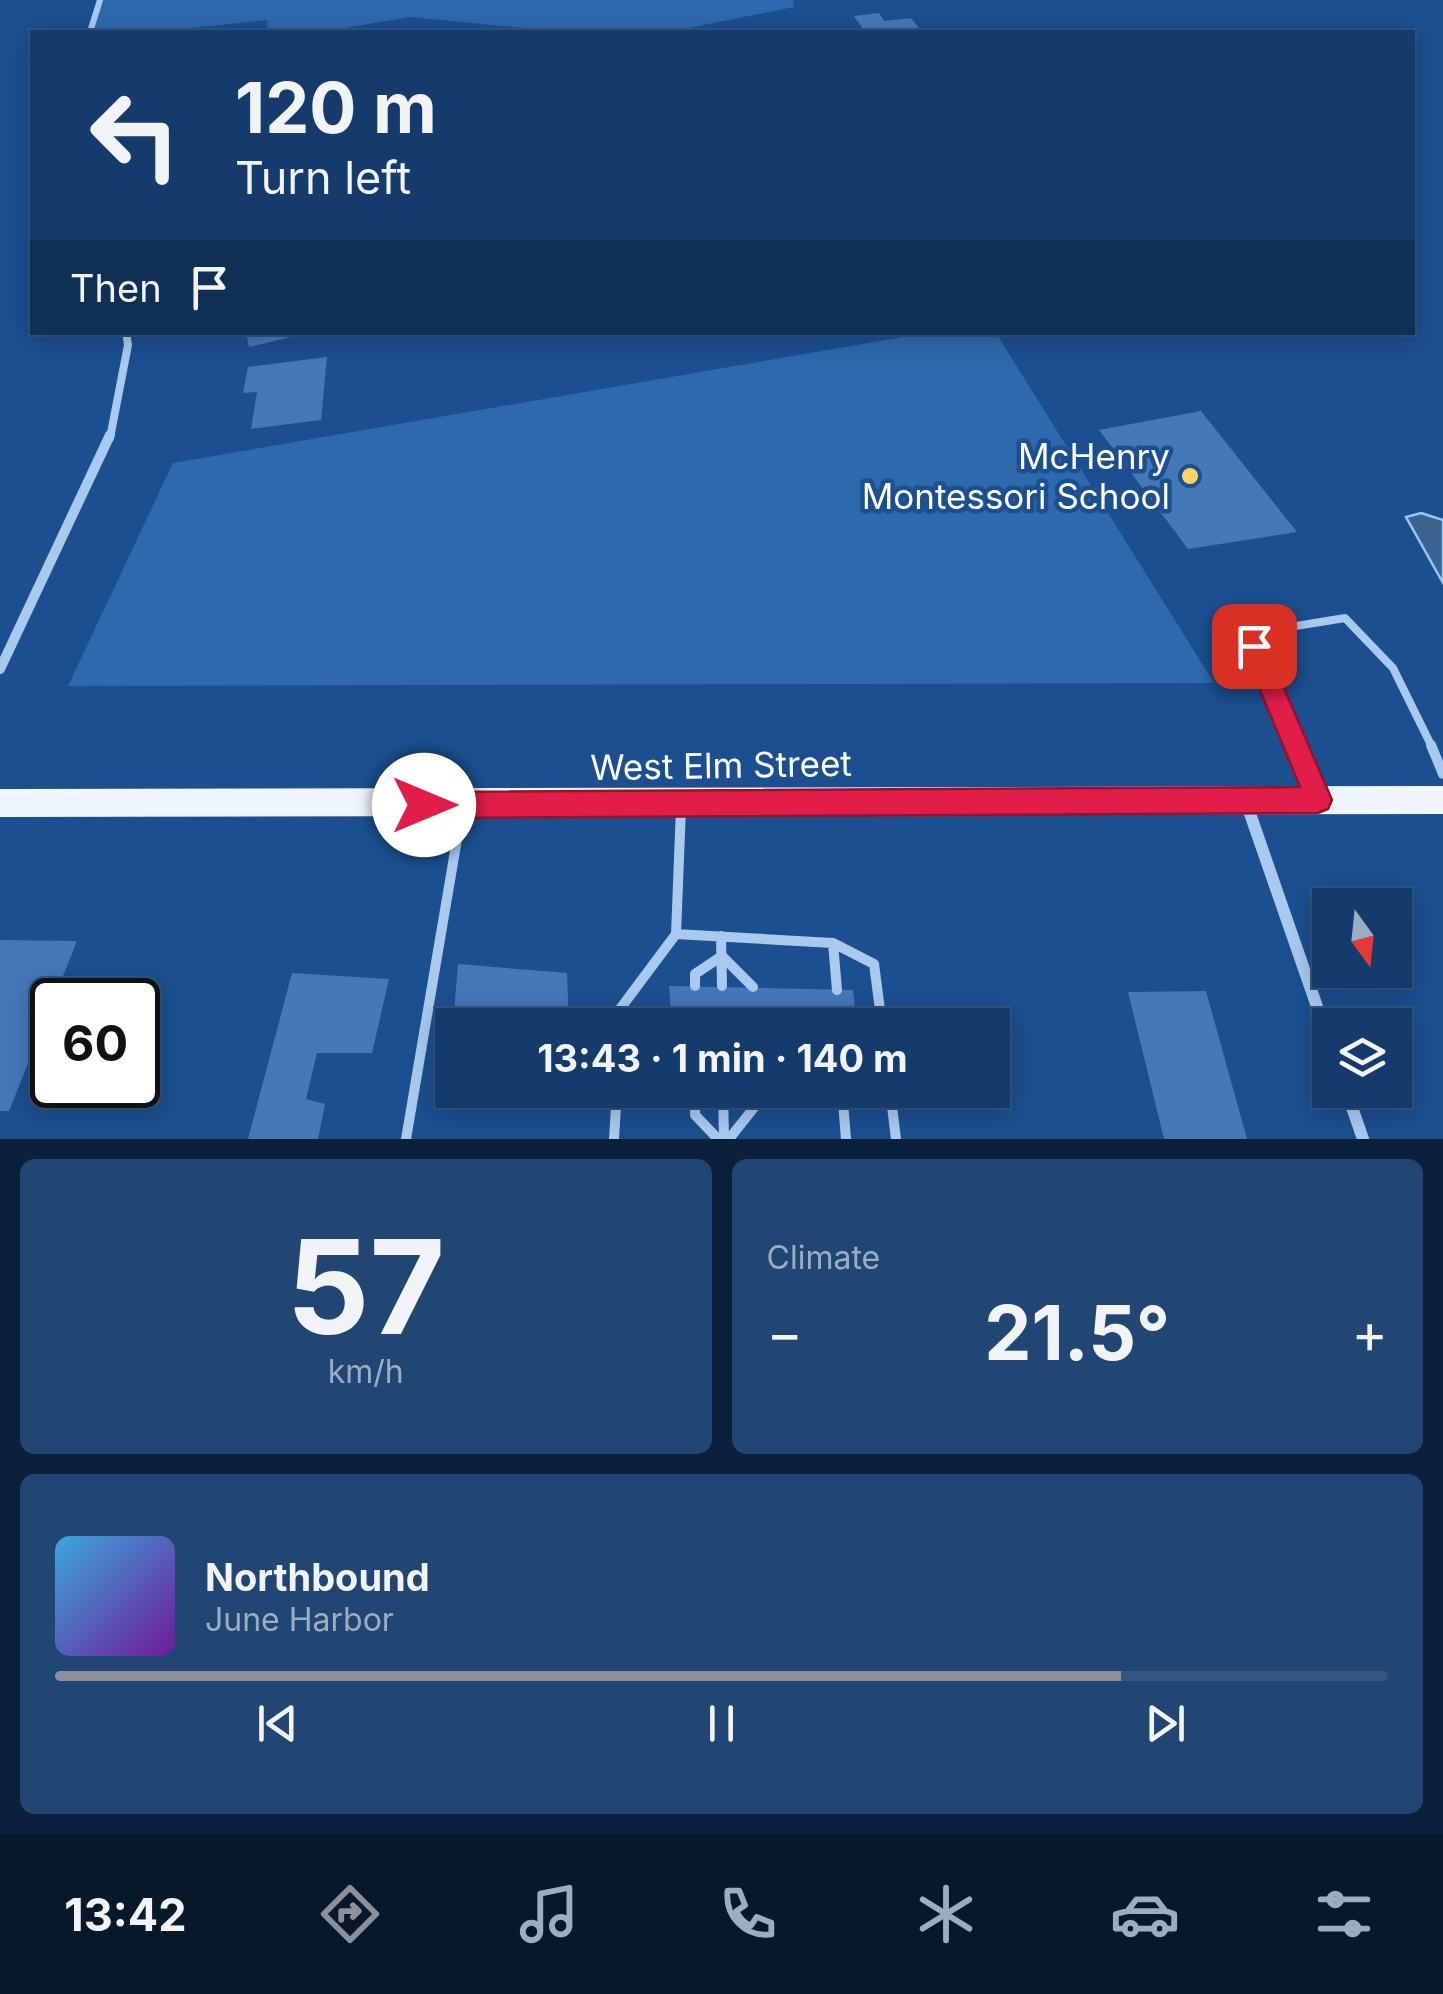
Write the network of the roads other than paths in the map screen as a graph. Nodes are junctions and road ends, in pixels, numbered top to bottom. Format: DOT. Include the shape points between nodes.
graph roads {
  1 [pos="100,0"];
  2 [pos="91,30"];
  3 [pos="126,335"];
  4 [pos="0,669"];
  5 [pos="1443,774"];
  6 [pos="1244,800"];
  7 [pos="1318,800"];
  8 [pos="1443,800"];
  9 [pos="0,804"];
  10 [pos="681,804"];
  11 [pos="462,805"];
  12 [pos="676,934"];
  13 [pos="721,936"];
  14 [pos="834,943"];
  15 [pos="722,956"];
  16 [pos="695,986"];
  17 [pos="722,986"];
  18 [pos="753,987"];
  19 [pos="836,990"];
  20 [pos="621,1008"];
  21 [pos="880,1008"];
  22 [pos="1317,1008"];
  23 [pos="615,1108"];
  24 [pos="695,1108"];
  25 [pos="724,1108"];
  26 [pos="753,1108"];
  27 [pos="843,1108"];
  28 [pos="892,1108"];
  29 [pos="1352,1108"];
  30 [pos="406,1139"];
  31 [pos="614,1139"];
  32 [pos="724,1139"];
  33 [pos="846,1139"];
  34 [pos="896,1139"];
  35 [pos="1363,1139"];
  1 -- 2 [label="street"];
  3 -- 4 [label="street" via="108,446"];
  5 -- 7 [label="lane" via="1404,685 1370,636 1344,618 1266,631 1254,646"];
  6 -- 7 [label="main road, West Elm Street"];
  6 -- 10 [label="main road, West Elm Street"];
  6 -- 22 [label="street"];
  7 -- 8 [label="main road, West Elm Street"];
  9 -- 11 [label="main road, West Elm Street"];
  10 -- 11 [label="main road, West Elm Street"];
  10 -- 12 [label="lane"];
  11 -- 30 [label="lane"];
  12 -- 13 [label="lane"];
  12 -- 20 [label="lane"];
  13 -- 14 [label="lane"];
  13 -- 15 [label="lane"];
  14 -- 19 [label="lane"];
  14 -- 21 [label="lane" via="874,964"];
  15 -- 16 [label="lane" via="696,974"];
  15 -- 17 [label="lane"];
  15 -- 18 [label="lane"];
  23 -- 31 [label="lane"];
  24 -- 32 [label="lane"];
  25 -- 32 [label="lane"];
  26 -- 32 [label="lane"];
  27 -- 33 [label="lane"];
  28 -- 34 [label="lane"];
  29 -- 35 [label="street"];
}
